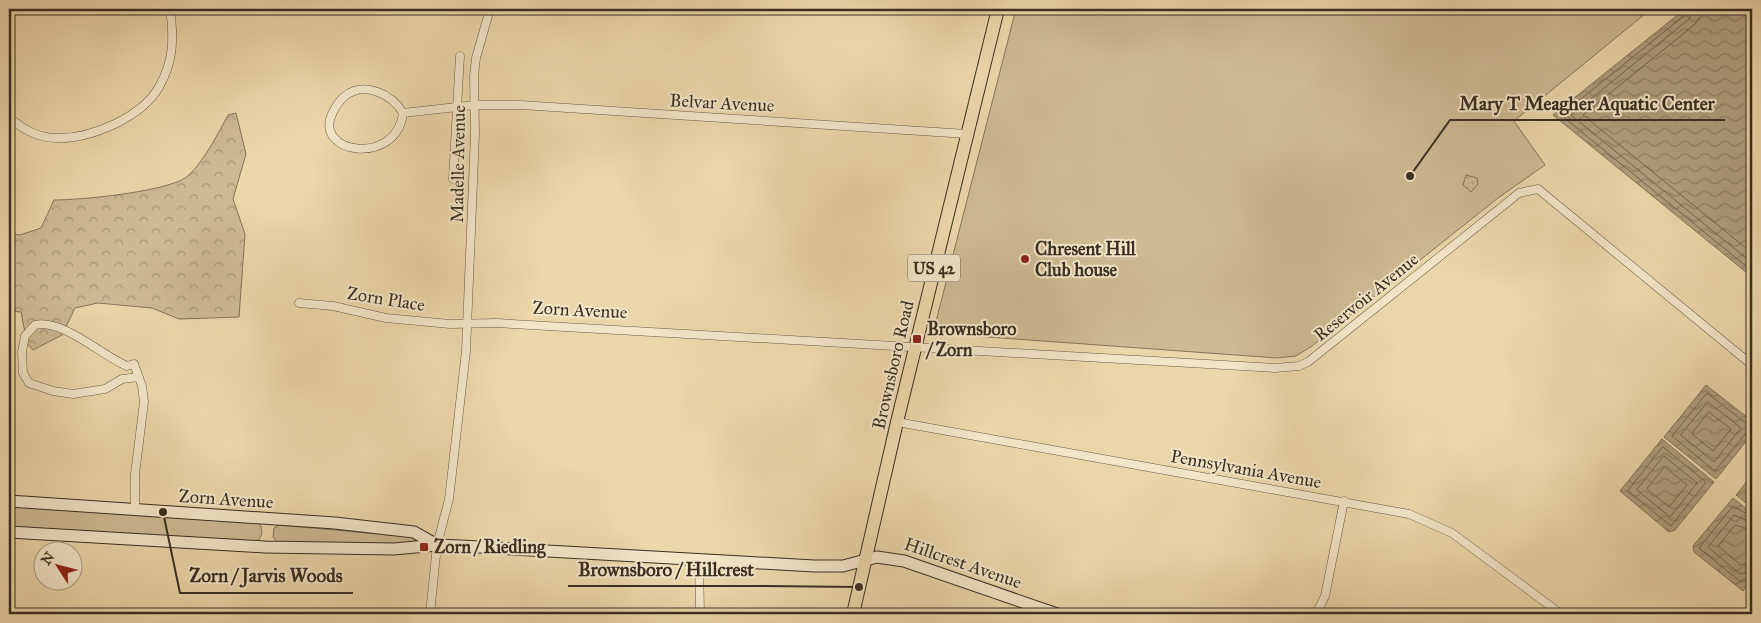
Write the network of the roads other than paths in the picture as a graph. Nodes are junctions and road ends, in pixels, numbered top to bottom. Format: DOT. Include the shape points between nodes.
graph roads {
  1 [pos="170,9"];
  2 [pos="490,9"];
  3 [pos="998,9"];
  4 [pos="460,56"];
  5 [pos="475,105"];
  6 [pos="457,107"];
  7 [pos="403,113"];
  8 [pos="9,117"];
  9 [pos="967,134"];
  10 [pos="453,179"];
  11 [pos="299,303"];
  12 [pos="468,322"];
  13 [pos="915,347"];
  14 [pos="1752,365"];
  15 [pos="139,377"];
  16 [pos="897,422"];
  17 [pos="9,501"];
  18 [pos="1344,501"];
  19 [pos="135,509"];
  20 [pos="9,532"];
  21 [pos="437,545"];
  22 [pos="699,559"];
  23 [pos="865,560"];
  24 [pos="430,614"];
  25 [pos="700,614"];
  26 [pos="853,614"];
  27 [pos="1057,614"];
  28 [pos="1316,614"];
  29 [pos="1560,614"];
  1 -- 8 [label="street" via="173,38 169,65 156,92 140,108 108,126 69,138 40,135"];
  2 -- 5 [label="street, Madelle Avenue" via="476,58"];
  3 -- 9 [label="main road, Brownsboro Road / US 42"];
  4 -- 6 [label="street"];
  5 -- 6 [label="street, Belvar Avenue"];
  5 -- 9 [label="street, Belvar Avenue" via="521,105"];
  5 -- 12 [label="street, Madelle Avenue"];
  6 -- 7 [label="street, Belvar Avenue"];
  6 -- 10 [label="street"];
  7 -- 7 [label="street" via="390,140 378,146 355,149 345,146 330,129 329,122 338,104 354,90 377,91"];
  9 -- 13 [label="main road, Brownsboro Road / US 42"];
  11 -- 12 [label="street, Zorn Place" via="333,306 386,318 450,324"];
  12 -- 13 [label="street, Zorn Avenue"];
  12 -- 21 [label="street" via="449,499"];
  13 -- 14 [label="street, Reservoir Avenue" via="1275,368 1299,366 1318,355 1519,193 1538,190"];
  13 -- 16 [label="main road, Brownsboro Road / US 42"];
  15 -- 15 [label="street" via="134,364 119,363 50,325 35,325 25,336 23,373 29,383 39,388 73,394 105,389 122,379"];
  15 -- 19 [label="street" via="144,402 135,474"];
  16 -- 18 [label="street, Pennsylvania Avenue"];
  16 -- 23 [label="main road, Brownsboro Road / US 42"];
  17 -- 19 [label="main road, Zorn Avenue"];
  18 -- 28 [label="street" via="1325,596"];
  18 -- 29 [label="street, Pennsylvania Avenue" via="1410,514 1445,529"];
  19 -- 21 [label="main road, Zorn Avenue" via="414,532"];
  20 -- 21 [label="main road" via="265,547 394,549"];
  21 -- 22 [label="main road, Hillcrest Avenue"];
  21 -- 24 [label="street"];
  22 -- 23 [label="main road, Hillcrest Avenue" via="814,566 843,566"];
  22 -- 25 [label="street"];
  23 -- 26 [label="main road, Brownsboro Road / US 42"];
  23 -- 27 [label="main road, Hillcrest Avenue" via="887,557 904,561"];
}
